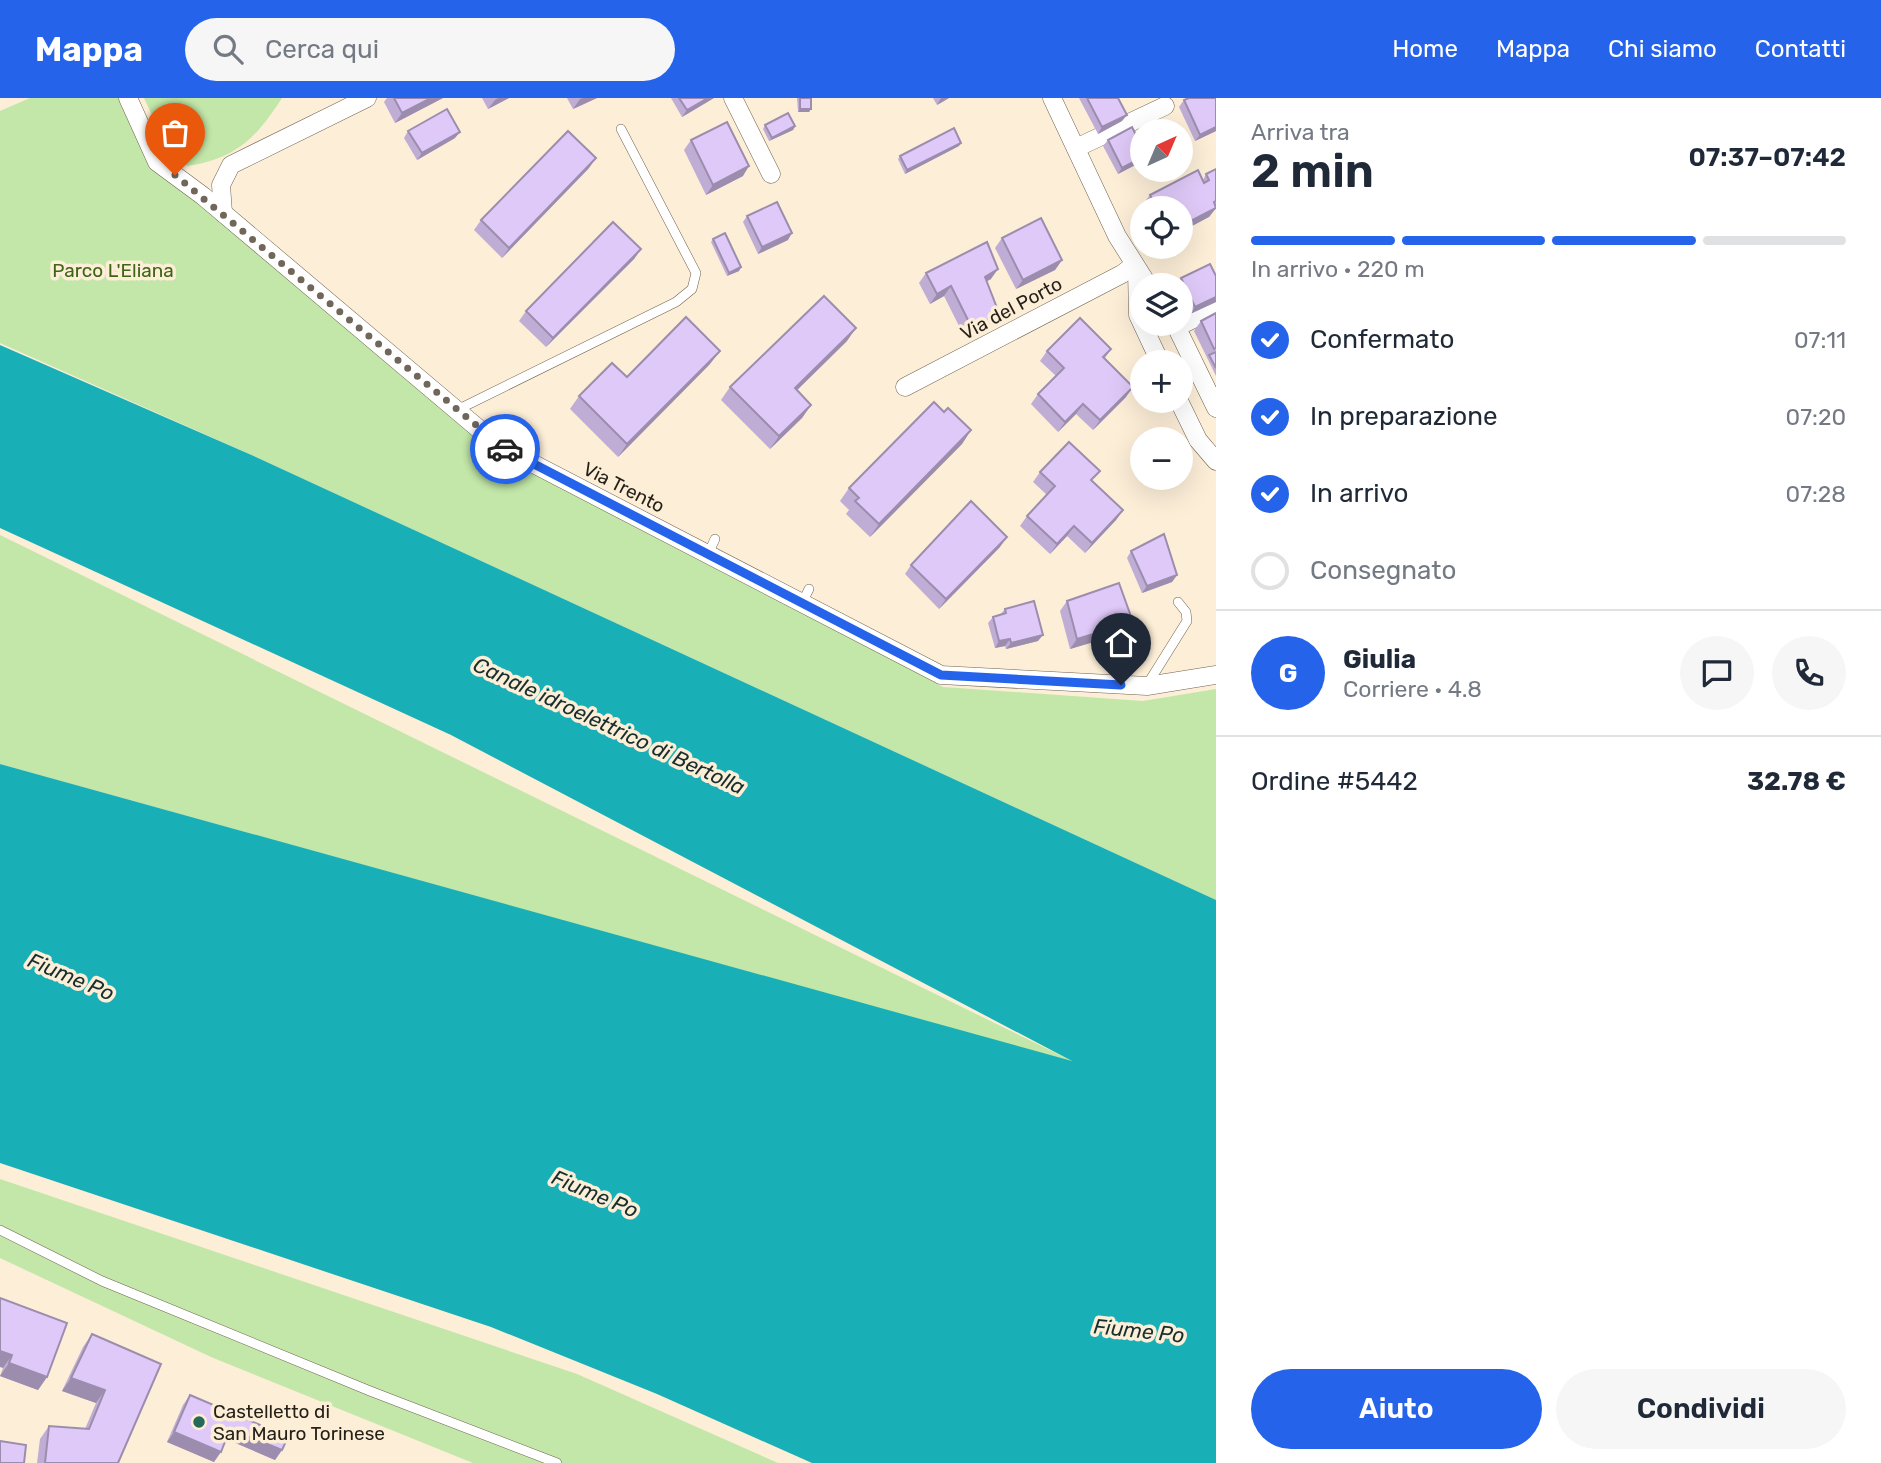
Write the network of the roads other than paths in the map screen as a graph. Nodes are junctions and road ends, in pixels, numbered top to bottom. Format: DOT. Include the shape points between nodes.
graph roads {
  1 [pos="128,98"];
  2 [pos="367,98"];
  3 [pos="733,98"];
  4 [pos="1052,98"];
  5 [pos="1165,106"];
  6 [pos="621,129"];
  7 [pos="1076,148"];
  8 [pos="771,174"];
  9 [pos="223,213"];
  10 [pos="1138,273"];
  11 [pos="1130,274"];
  12 [pos="1216,308"];
  13 [pos="1193,318"];
  14 [pos="1181,336"];
  15 [pos="905,387"];
  16 [pos="1216,408"];
  17 [pos="457,410"];
  18 [pos="1185,413"];
  19 [pos="1194,432"];
  20 [pos="1216,437"];
  21 [pos="1216,461"];
  22 [pos="1178,602"];
  23 [pos="1216,675"];
  24 [pos="1147,686"];
  25 [pos="0,1230"];
  26 [pos="557,1463"];
  1 -- 9 [label="street, Via Trento" via="157,162"];
  2 -- 9 [label="street" via="231,165 221,185"];
  3 -- 8 [label="street"];
  4 -- 7 [label="street"];
  5 -- 7 [label="street"];
  6 -- 17 [label="lane" via="696,273 692,289 676,302"];
  7 -- 10 [label="street"];
  9 -- 17 [label="street, Via Trento"];
  11 -- 15 [label="street, Via del Porto" via="1122,274"];
  12 -- 13 [label="street"];
  14 -- 16 [label="street"];
  17 -- 24 [label="street, Via Trento" via="499,446 711,547 941,675"];
  18 -- 19 [label="street"];
  19 -- 20 [label="street"];
  19 -- 21 [label="street"];
  22 -- 24 [label="lane" via="1187,621"];
  23 -- 24 [label="street, Via Trento"];
  25 -- 26 [label="lane" via="102,1281"];
}
